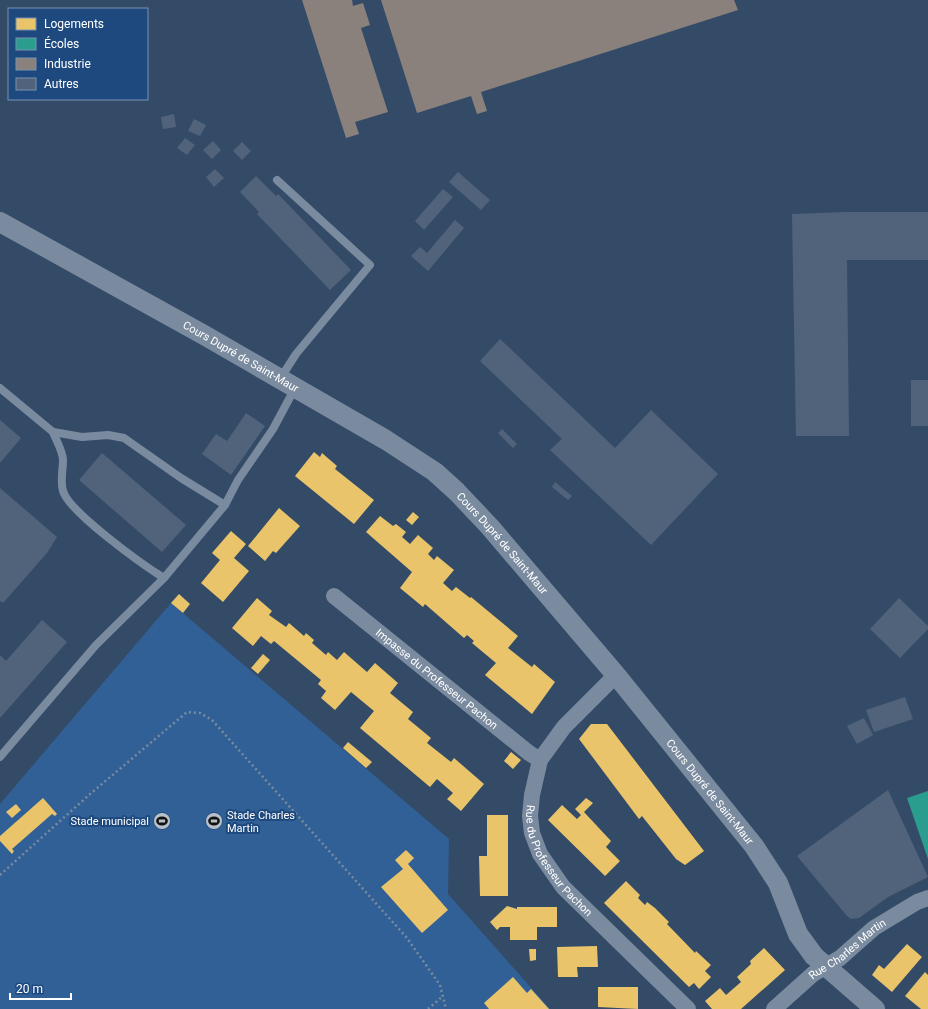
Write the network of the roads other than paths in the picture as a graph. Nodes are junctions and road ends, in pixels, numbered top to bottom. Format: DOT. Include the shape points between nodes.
graph roads {
  1 [pos="277,180"];
  2 [pos="0,222"];
  3 [pos="287,384"];
  4 [pos="0,388"];
  5 [pos="53,432"];
  6 [pos="225,504"];
  7 [pos="164,578"];
  8 [pos="334,596"];
  9 [pos="616,675"];
  10 [pos="0,757"];
  11 [pos="540,760"];
  12 [pos="928,898"];
  13 [pos="825,966"];
  14 [pos="688,1009"];
  15 [pos="774,1009"];
  16 [pos="875,1009"];
  1 -- 3 [label="lane" via="370,265 296,354"];
  2 -- 3 [label="street, Cours Dupré de Saint-Maur"];
  3 -- 6 [label="lane" via="273,429"];
  3 -- 9 [label="street, Cours Dupré de Saint-Maur" via="412,457 457,492"];
  4 -- 5 [label="lane"];
  5 -- 6 [label="lane" via="82,438 108,434 124,438 181,478"];
  5 -- 7 [label="lane" via="63,459 63,492 71,504 137,561"];
  6 -- 7 [label="lane"];
  7 -- 10 [label="lane" via="96,645"];
  8 -- 11 [label="street, Impasse du Professeur Pachon"];
  9 -- 11 [label="street, Rue du Professeur Pachon" via="564,728"];
  9 -- 13 [label="street, Cours Dupré de Saint-Maur" via="754,846 778,883 798,934"];
  11 -- 14 [label="street, Rue du Professeur Pachon" via="530,816 532,833 540,854 562,887"];
  12 -- 13 [label="street, Rue Charles Martin" via="874,928 840,958"];
  13 -- 15 [label="street, Rue Charles Martin"];
  13 -- 16 [label="street, Cours Dupré de Saint-Maur"];
}
